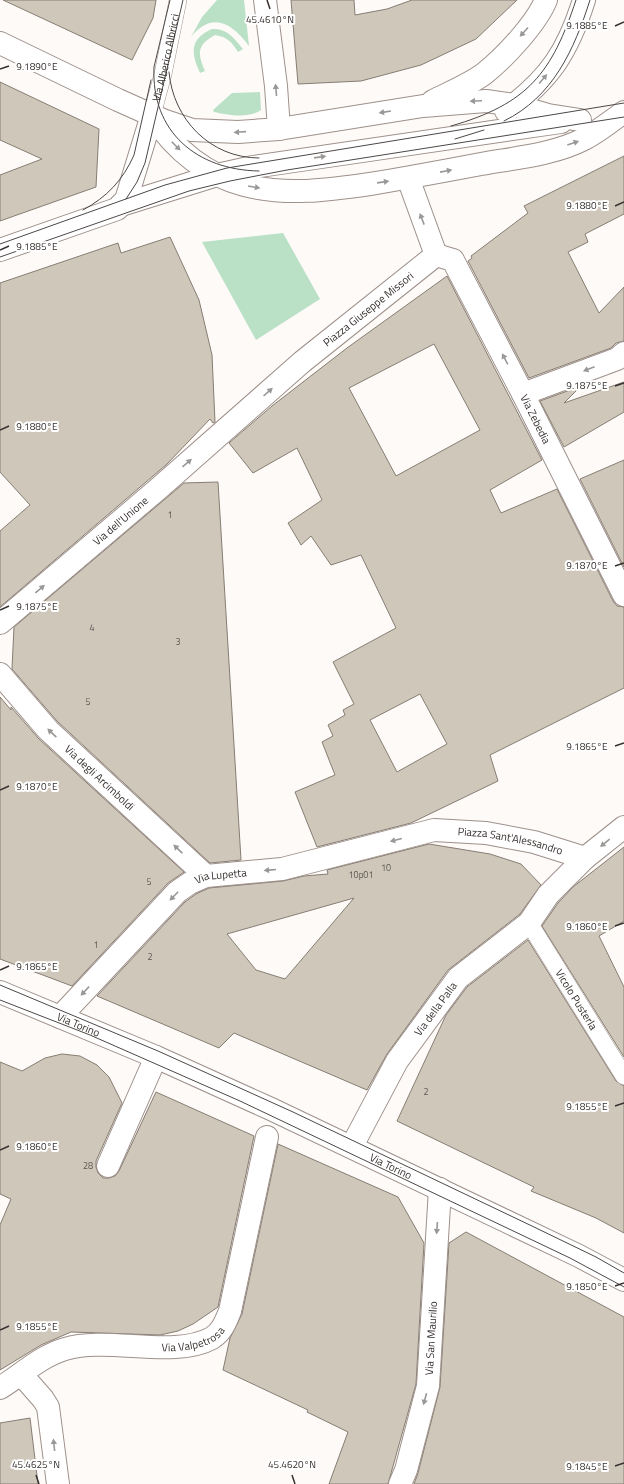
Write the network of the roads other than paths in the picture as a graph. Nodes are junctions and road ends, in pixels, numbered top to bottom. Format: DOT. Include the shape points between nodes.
graph roads {
  1 [pos="178,0"];
  2 [pos="265,0"];
  3 [pos="546,0"];
  4 [pos="584,0"];
  5 [pos="0,43"];
  6 [pos="514,105"];
  7 [pos="423,106"];
  8 [pos="624,112"];
  9 [pos="152,115"];
  10 [pos="580,120"];
  11 [pos="279,129"];
  12 [pos="443,139"];
  13 [pos="216,175"];
  14 [pos="408,178"];
  15 [pos="121,205"];
  16 [pos="0,250"];
  17 [pos="436,255"];
  18 [pos="624,353"];
  19 [pos="523,394"];
  20 [pos="239,418"];
  21 [pos="624,595"];
  22 [pos="0,623"];
  23 [pos="0,674"];
  24 [pos="624,827"];
  25 [pos="434,830"];
  26 [pos="585,858"];
  27 [pos="206,876"];
  28 [pos="529,923"];
  29 [pos="0,992"];
  30 [pos="60,1017"];
  31 [pos="156,1057"];
  32 [pos="624,1076"];
  33 [pos="267,1137"];
  34 [pos="352,1146"];
  35 [pos="108,1166"];
  36 [pos="440,1189"];
  37 [pos="624,1280"];
  38 [pos="21,1374"];
  39 [pos="0,1388"];
  40 [pos="58,1484"];
  41 [pos="400,1484"];
  1 -- 9 [label="lane, Via Alberico Albricci"];
  11 -- 2 [label="street, one-way"];
  3 -- 7 [label="street, one-way" via="526,31 484,74"];
  6 -- 4 [label="street, one-way" via="539,84 558,60 575,28"];
  5 -- 9 [label="street"];
  6 -- 7 [label="street, one-way" via="486,101"];
  6 -- 10 [label="street" via="548,116"];
  6 -- 12 [label="street" via="495,119"];
  7 -- 11 [label="street, one-way"];
  8 -- 10 [label="street"];
  14 -- 8 [label="street, one-way" via="547,152 584,139"];
  11 -- 9 [label="street, one-way" via="238,132 192,130"];
  9 -- 13 [label="street, one-way" via="164,134 178,149"];
  9 -- 15 [label="street" via="126,200"];
  10 -- 12 [label="street"];
  13 -- 12 [label="street, one-way" via="253,166"];
  13 -- 14 [label="street, one-way" via="244,185 275,191 319,191"];
  13 -- 15 [label="street"];
  17 -- 14 [label="street, one-way"];
  15 -- 16 [label="street" via="117,209"];
  19 -- 17 [label="street, Via Zebedia, one-way" via="453,260"];
  20 -- 17 [label="street, Piazza Giuseppe Missori, one-way" via="302,362"];
  18 -- 19 [label="street, one-way" via="617,359"];
  19 -- 21 [label="street, Via Zebedia"];
  22 -- 20 [label="street, Via dell'Unione, one-way"];
  27 -- 23 [label="street, Via degli Arcimboldi, one-way" via="48,730"];
  24 -- 26 [label="street, one-way"];
  25 -- 26 [label="street, Piazza Sant'Alessandro" via="486,833 534,842"];
  25 -- 27 [label="street, Via Lupetta, one-way" via="282,869"];
  26 -- 28 [label="street, Via della Palla" via="548,895"];
  27 -- 30 [label="street, Via Lupetta, one-way" via="177,892"];
  28 -- 32 [label="lane, Vicolo Pusterla"];
  28 -- 34 [label="street, Via della Palla" via="458,978 397,1061"];
  29 -- 30 [label="street, Via Torino"];
  30 -- 31 [label="street, Via Torino"];
  31 -- 34 [label="street, Via Torino"];
  31 -- 35 [label="street"];
  33 -- 38 [label="street, Via Valpetrosa" via="230,1311 224,1326 213,1337 185,1346 88,1345 72,1348 46,1358"];
  34 -- 36 [label="street, Via Torino"];
  36 -- 37 [label="street, Via Torino"];
  36 -- 41 [label="street, Via San Maurilio, one-way" via="428,1386"];
  38 -- 39 [label="street, Via Valpetrosa"];
  40 -- 38 [label="street, one-way" via="48,1407"];
}
